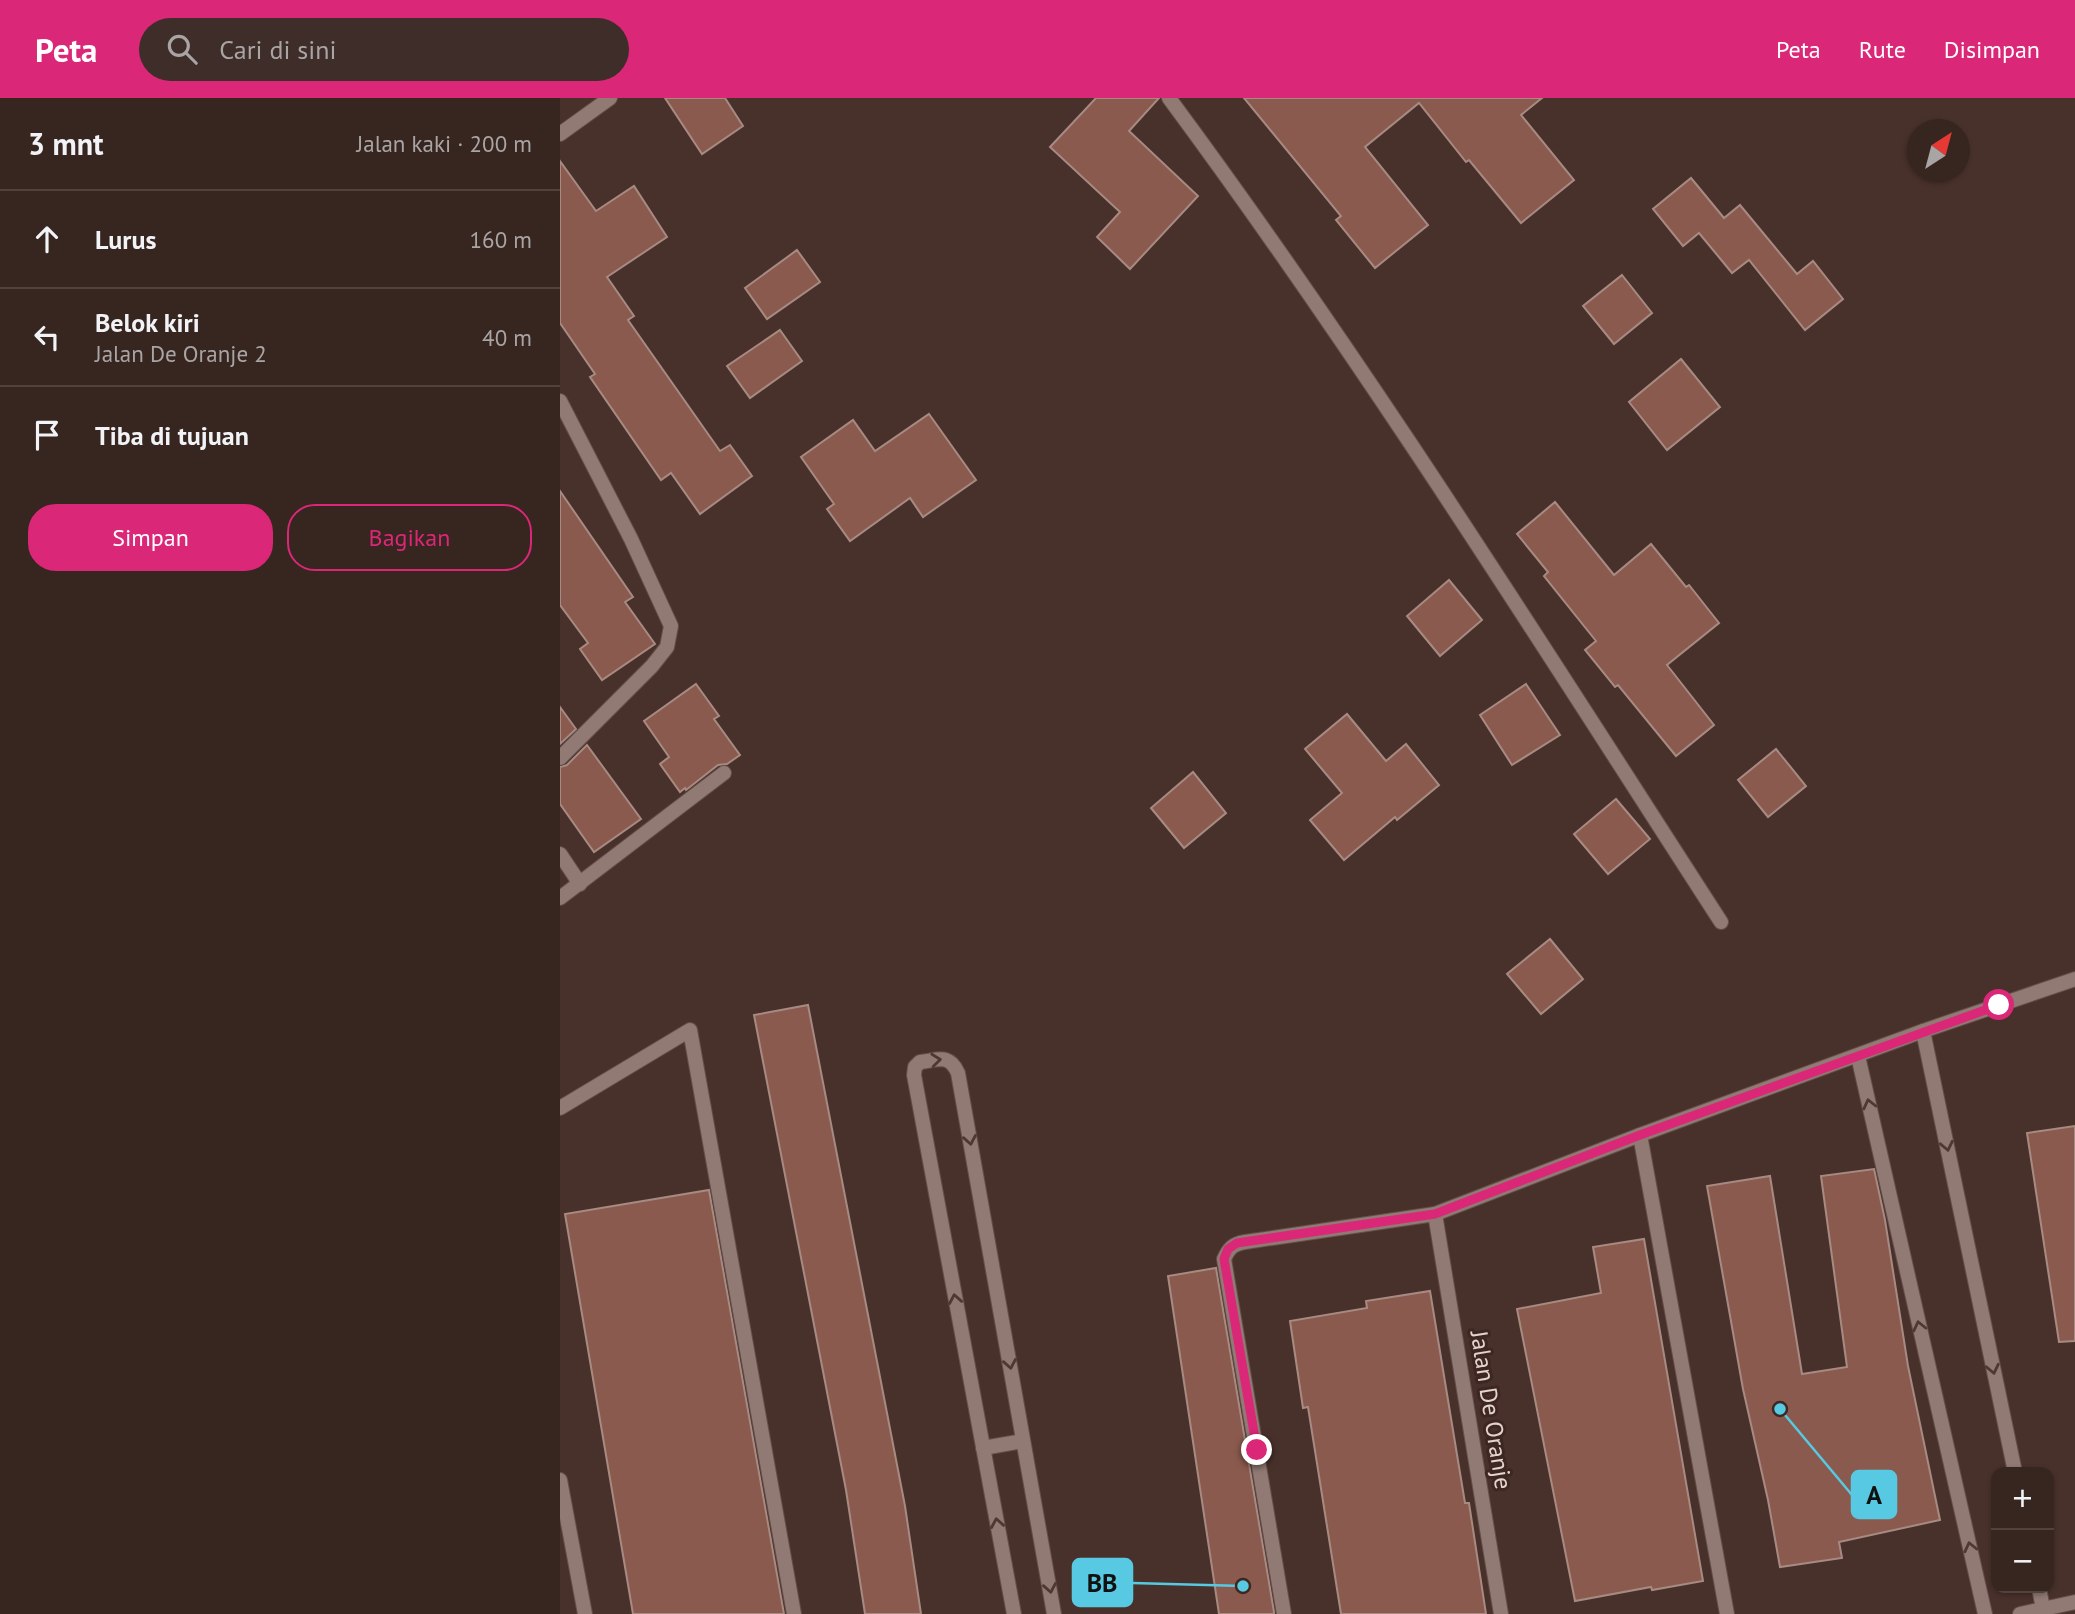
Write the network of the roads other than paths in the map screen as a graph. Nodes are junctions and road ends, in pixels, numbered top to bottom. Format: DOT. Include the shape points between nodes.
graph roads {
  1 [pos="610,98"];
  2 [pos="1169,98"];
  3 [pos="560,134"];
  4 [pos="560,401"];
  5 [pos="560,758"];
  6 [pos="724,773"];
  7 [pos="560,854"];
  8 [pos="580,884"];
  9 [pos="560,898"];
  10 [pos="1721,922"];
  11 [pos="2075,979"];
  12 [pos="1923,1031"];
  13 [pos="1858,1056"];
  14 [pos="560,1108"];
  15 [pos="1640,1135"];
  16 [pos="1435,1214"];
  17 [pos="1023,1441"];
  18 [pos="983,1448"];
  19 [pos="2014,1467"];
  20 [pos="560,1480"];
  21 [pos="2040,1593"];
  22 [pos="2075,1602"];
  23 [pos="2043,1611"];
  24 [pos="585,1614"];
  25 [pos="793,1614"];
  26 [pos="1014,1614"];
  27 [pos="1054,1614"];
  28 [pos="1284,1614"];
  29 [pos="1501,1614"];
  30 [pos="1727,1614"];
  31 [pos="1985,1614"];
  32 [pos="2020,1614"];
  1 -- 3 [label="street"];
  2 -- 10 [label="street" via="1446,496"];
  4 -- 5 [label="street" via="671,626 667,647 652,666"];
  6 -- 8 [label="street"];
  7 -- 8 [label="street"];
  8 -- 9 [label="street"];
  11 -- 12 [label="street"];
  12 -- 13 [label="street"];
  12 -- 19 [label="street, one-way"];
  13 -- 15 [label="street"];
  31 -- 13 [label="street, one-way"];
  14 -- 25 [label="street" via="691,1030"];
  15 -- 16 [label="street"];
  15 -- 30 [label="street"];
  16 -- 28 [label="street" via="1237,1243 1224,1259"];
  16 -- 29 [label="street, Jalan De Oranje"];
  17 -- 18 [label="street"];
  18 -- 17 [label="street, one-way" via="914,1074 920,1062 947,1059 958,1073"];
  17 -- 27 [label="street, one-way"];
  26 -- 18 [label="street, one-way"];
  20 -- 24 [label="street"];
  21 -- 23 [label="street"];
  22 -- 23 [label="street"];
  23 -- 32 [label="street"];
}
